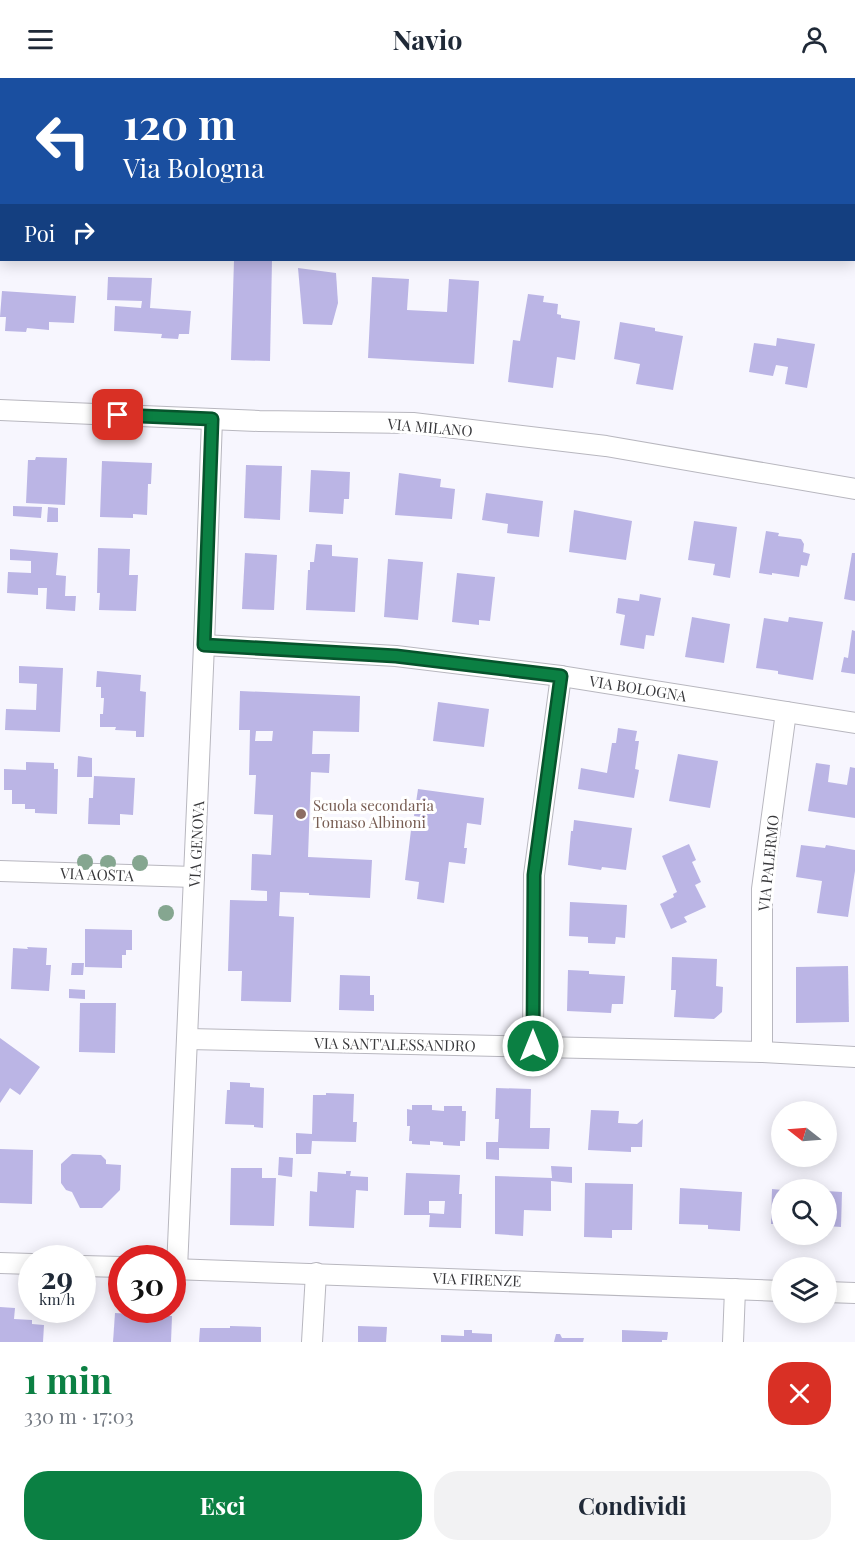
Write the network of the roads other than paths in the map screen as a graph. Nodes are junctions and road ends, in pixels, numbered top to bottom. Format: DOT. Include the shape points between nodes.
graph roads {
  1 [pos="0,410"];
  2 [pos="212,419"];
  3 [pos="855,489"];
  4 [pos="204,645"];
  5 [pos="561,676"];
  6 [pos="786,712"];
  7 [pos="855,723"];
  8 [pos="0,870"];
  9 [pos="194,877"];
  10 [pos="188,1040"];
  11 [pos="533,1046"];
  12 [pos="762,1052"];
  13 [pos="855,1057"];
  14 [pos="176,1245"];
  15 [pos="0,1263"];
  16 [pos="18,1264"];
  17 [pos="186,1269"];
  18 [pos="316,1273"];
  19 [pos="735,1289"];
  20 [pos="771,1291"];
  21 [pos="837,1292"];
  22 [pos="855,1293"];
  23 [pos="312,1342"];
  24 [pos="733,1342"];
  1 -- 2 [label="street, VIA MILANO"];
  2 -- 3 [label="street, VIA MILANO" via="413,423 606,446"];
  2 -- 4 [label="street, VIA GENOVA"];
  4 -- 5 [label="street, VIA BOLOGNA" via="396,656"];
  4 -- 9 [label="street, VIA GENOVA"];
  5 -- 6 [label="street, VIA BOLOGNA"];
  5 -- 11 [label="street" via="534,875"];
  6 -- 7 [label="street, VIA BOLOGNA"];
  6 -- 12 [label="street, VIA PALERMO" via="762,889"];
  8 -- 9 [label="street, VIA AOSTA"];
  9 -- 10 [label="street, VIA GENOVA"];
  10 -- 11 [label="street, VIA SANT'ALESSANDRO"];
  10 -- 14 [label="street, VIA GENOVA"];
  11 -- 12 [label="street, VIA SANT'ALESSANDRO"];
  12 -- 13 [label="street, VIA SANT'ALESSANDRO"];
  15 -- 16 [label="street"];
  17 -- 18 [label="street, VIA FIRENZE"];
  18 -- 19 [label="street, VIA FIRENZE"];
  18 -- 23 [label="street"];
  19 -- 20 [label="street, VIA FIRENZE"];
  19 -- 24 [label="street"];
  21 -- 22 [label="street"];
}
